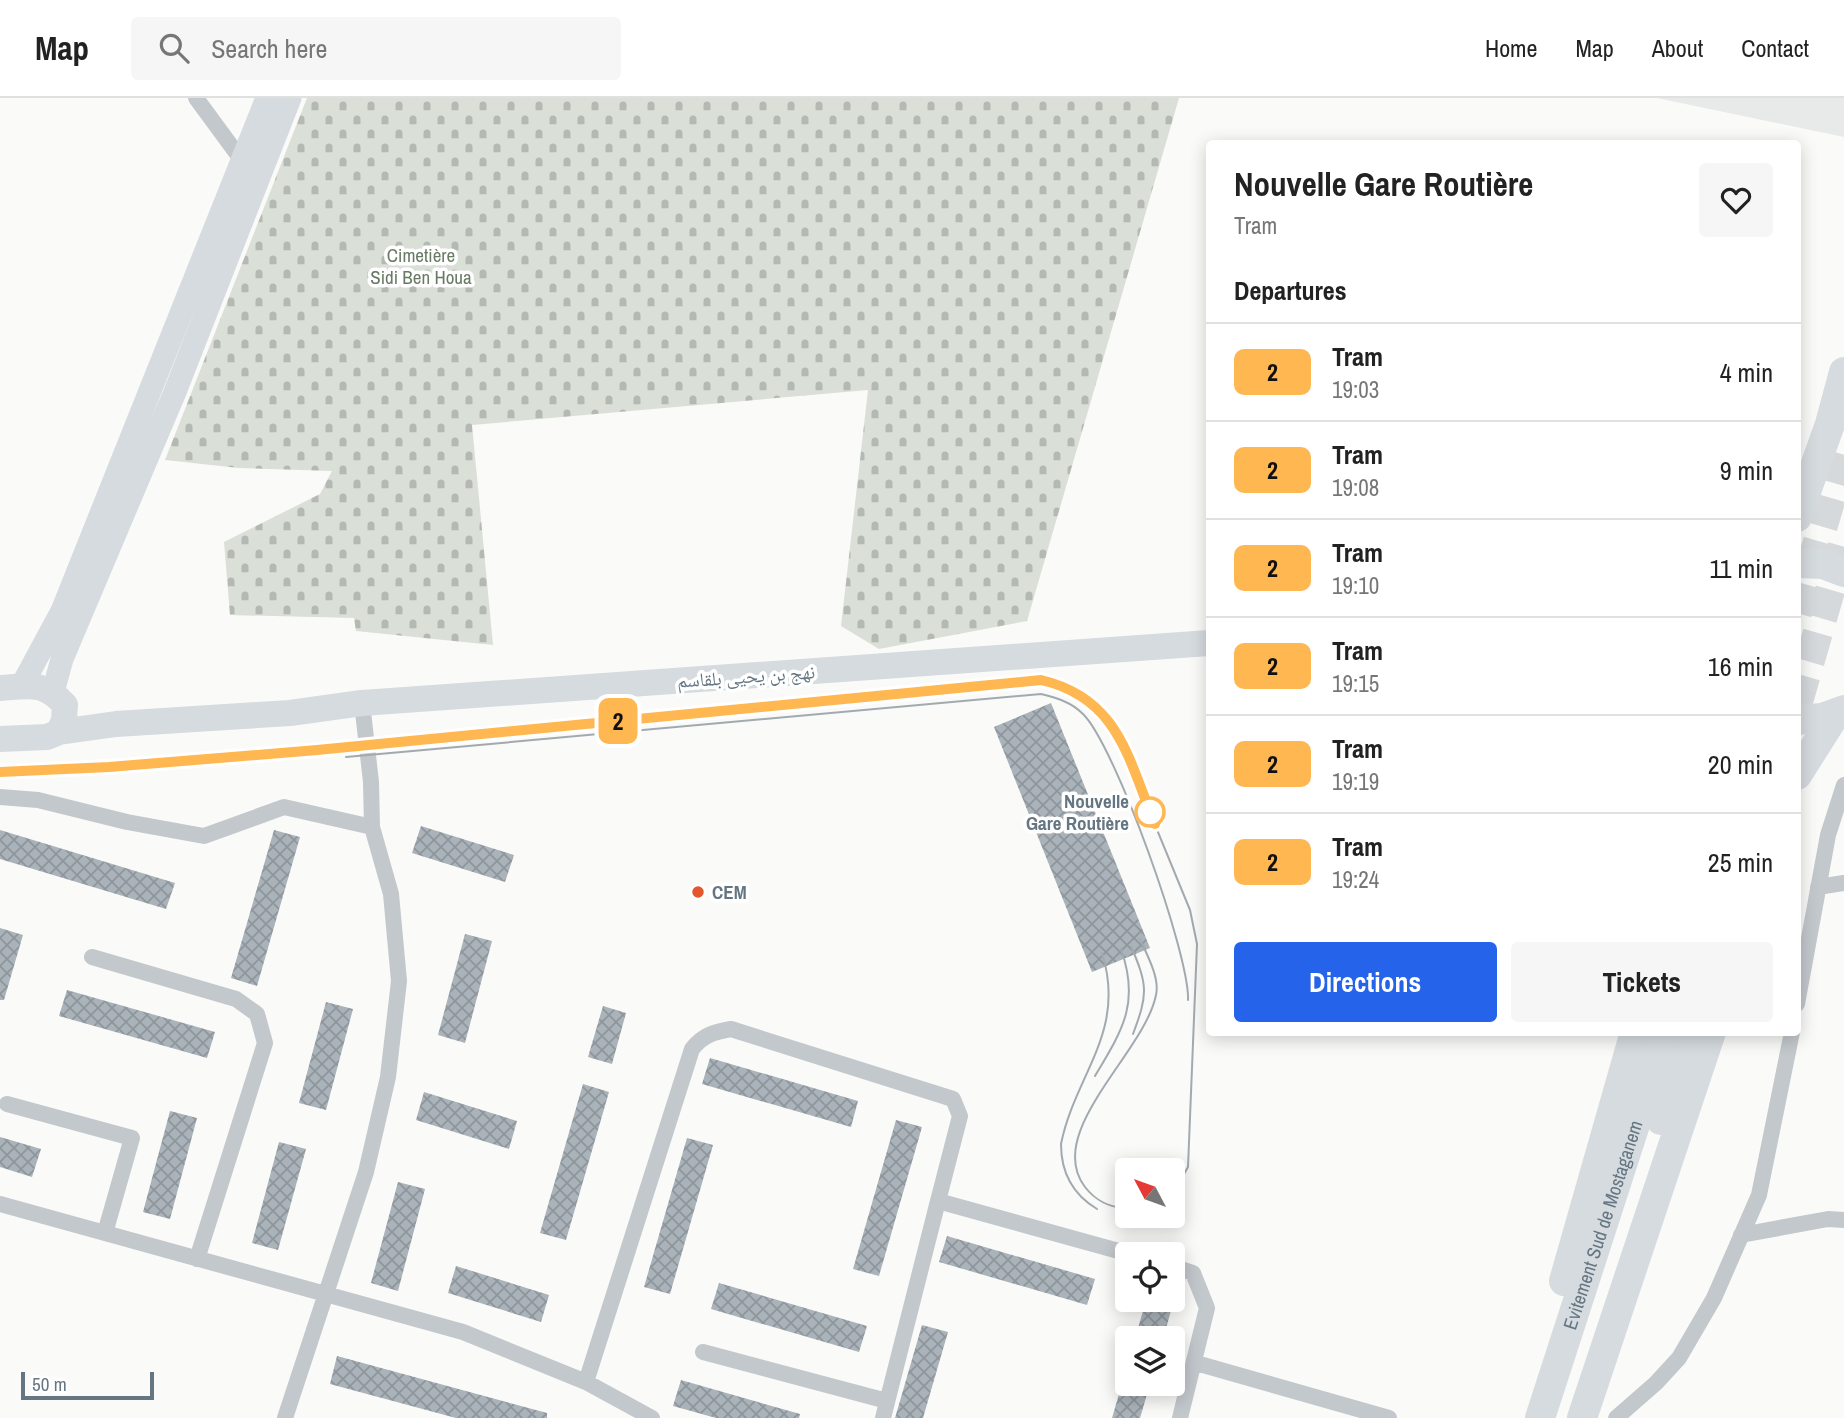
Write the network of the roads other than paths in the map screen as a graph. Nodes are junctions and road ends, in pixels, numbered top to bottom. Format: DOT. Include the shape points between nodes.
graph roads {
  1 [pos="196,98"];
  2 [pos="267,98"];
  3 [pos="290,98"];
  4 [pos="240,162"];
  5 [pos="260,175"];
  6 [pos="1844,372"];
  7 [pos="1801,506"];
  8 [pos="1801,563"];
  9 [pos="1844,572"];
  10 [pos="1206,643"];
  11 [pos="10,687"];
  12 [pos="59,698"];
  13 [pos="362,703"];
  14 [pos="1839,712"];
  15 [pos="1801,719"];
  16 [pos="116,724"];
  17 [pos="59,732"];
  18 [pos="0,739"];
  19 [pos="1801,769"];
  20 [pos="1844,785"];
  21 [pos="0,797"];
  22 [pos="372,827"];
  23 [pos="1844,883"];
  24 [pos="1818,887"];
  25 [pos="92,957"];
  26 [pos="1801,982"];
  27 [pos="1634,1036"];
  28 [pos="1664,1036"];
  29 [pos="1687,1036"];
  30 [pos="1710,1036"];
  31 [pos="1791,1036"];
  32 [pos="7,1104"];
  33 [pos="939,1201"];
  34 [pos="0,1205"];
  35 [pos="1844,1220"];
  36 [pos="105,1233"];
  37 [pos="1741,1236"];
  38 [pos="1115,1250"];
  39 [pos="197,1259"];
  40 [pos="1185,1270"];
  41 [pos="324,1294"];
  42 [pos="703,1352"];
  43 [pos="1196,1363"];
  44 [pos="586,1382"];
  45 [pos="887,1401"];
  46 [pos="285,1418"];
  47 [pos="652,1418"];
  48 [pos="883,1418"];
  49 [pos="1180,1418"];
  50 [pos="1389,1418"];
  51 [pos="1530,1418"];
  52 [pos="1540,1418"];
  53 [pos="1569,1418"];
  54 [pos="1582,1418"];
  55 [pos="1616,1418"];
  1 -- 4 [label="street"];
  2 -- 4 [label="main road"];
  3 -- 5 [label="main road"];
  4 -- 5 [label="street"];
  4 -- 11 [label="main road" via="62,611"];
  5 -- 12 [label="main road" via="62,659"];
  6 -- 7 [label="highway"];
  8 -- 9 [label="highway" via="1823,564"];
  10 -- 13 [label="main road, نهج بن يحيى بلقاسم"];
  11 -- 12 [label="main road, نهج بن يحيى بلقاسم" via="38,686"];
  12 -- 16 [label="main road, نهج بن يحيى بلقاسم"];
  12 -- 17 [label="main road" via="64,720"];
  13 -- 16 [label="main road, نهج بن يحيى بلقاسم" via="290,713"];
  13 -- 22 [label="street"];
  14 -- 15 [label="highway"];
  14 -- 19 [label="highway"];
  16 -- 17 [label="main road, نهج بن يحيى بلقاسم"];
  17 -- 18 [label="main road, نهج بن يحيى بلقاسم" via="47,737"];
  20 -- 24 [label="street"];
  21 -- 22 [label="street" via="38,800 204,836 284,807"];
  22 -- 41 [label="street" via="391,894 399,981 388,1077 366,1172"];
  23 -- 24 [label="street"];
  24 -- 26 [label="street"];
  25 -- 39 [label="street" via="236,999 257,1014 265,1043"];
  27 -- 51 [label="highway" via="1536,1378"];
  28 -- 52 [label="highway, Evitement Sud de Mostaganem"];
  29 -- 53 [label="highway, Evitement Sud de Mostaganem"];
  30 -- 54 [label="highway"];
  31 -- 37 [label="street" via="1759,1195"];
  32 -- 36 [label="street" via="132,1138"];
  33 -- 38 [label="street"];
  33 -- 44 [label="street" via="960,1116 953,1099 731,1029 701,1038 692,1049"];
  33 -- 45 [label="street"];
  34 -- 36 [label="street"];
  35 -- 37 [label="street"];
  36 -- 39 [label="street"];
  37 -- 55 [label="street" via="1714,1298 1679,1358"];
  39 -- 41 [label="street"];
  40 -- 43 [label="street" via="1193,1273 1206,1301"];
  41 -- 44 [label="street" via="463,1332"];
  41 -- 46 [label="street"];
  42 -- 45 [label="street"];
  43 -- 49 [label="street"];
  43 -- 50 [label="street"];
  44 -- 47 [label="street"];
  45 -- 48 [label="street"];
}
